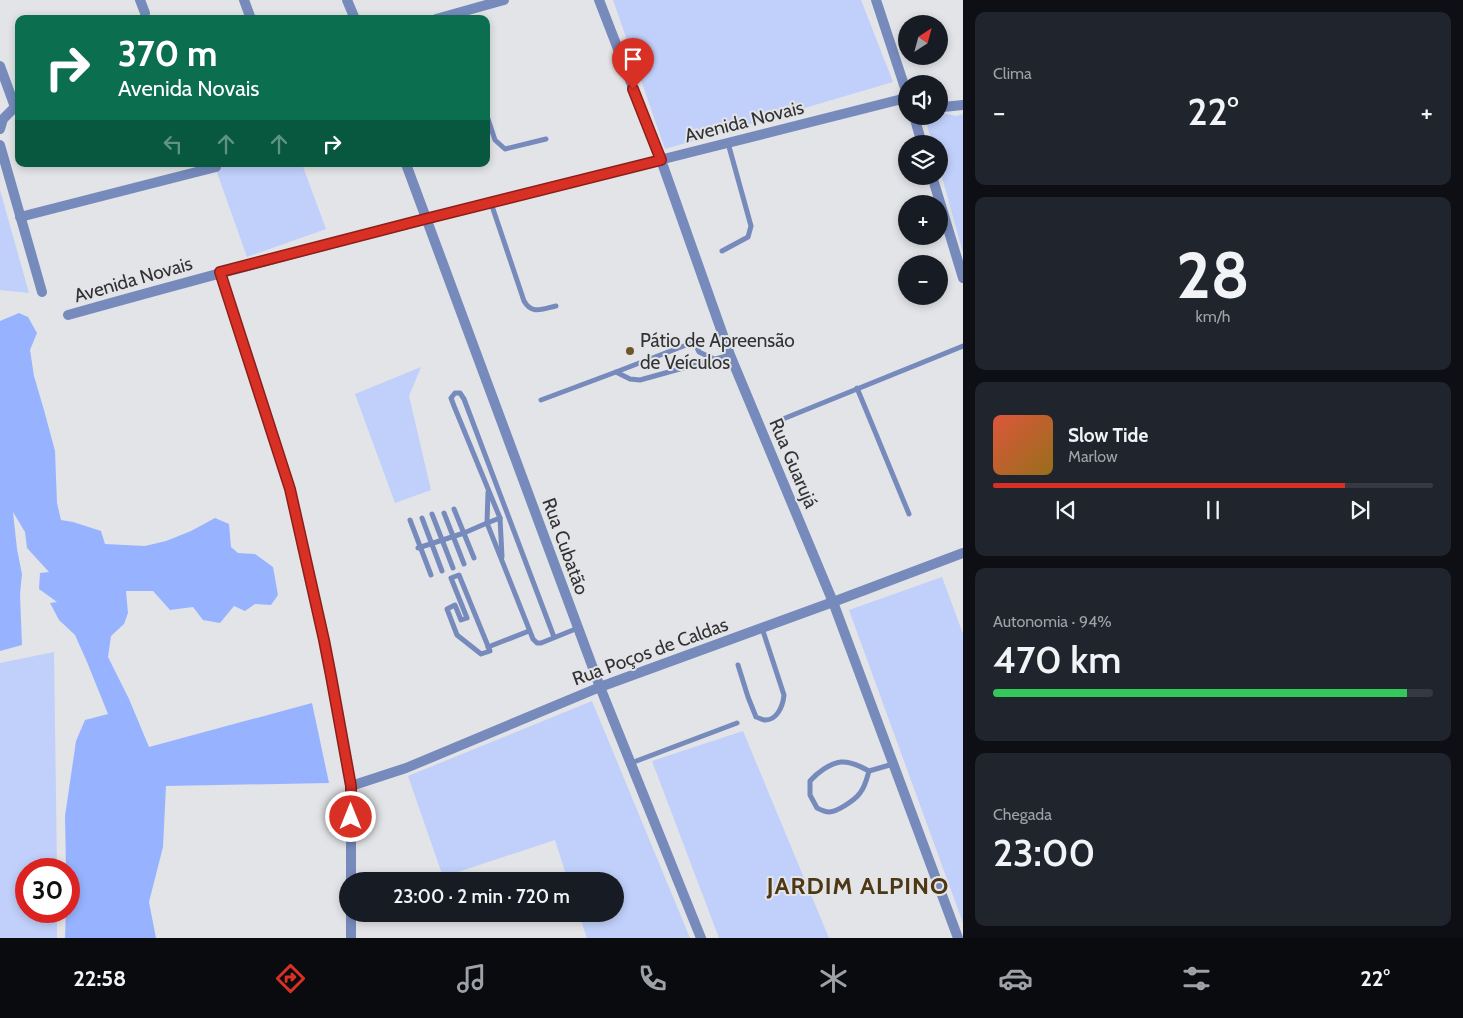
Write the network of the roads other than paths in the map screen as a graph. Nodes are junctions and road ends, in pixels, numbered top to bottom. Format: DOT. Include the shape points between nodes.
graph roads {
  1 [pos="140,0"];
  2 [pos="244,0"];
  3 [pos="348,0"];
  4 [pos="504,0"];
  5 [pos="599,0"];
  6 [pos="876,0"];
  7 [pos="145,13"];
  8 [pos="250,15"];
  9 [pos="353,15"];
  10 [pos="461,15"];
  11 [pos="0,66"];
  12 [pos="901,75"];
  13 [pos="898,100"];
  14 [pos="15,102"];
  15 [pos="963,105"];
  16 [pos="948,106"];
  17 [pos="15,109"];
  18 [pos="490,125"];
  19 [pos="0,129"];
  20 [pos="546,139"];
  21 [pos="728,143"];
  22 [pos="0,145"];
  23 [pos="661,160"];
  24 [pos="216,167"];
  25 [pos="407,167"];
  26 [pos="935,185"];
  27 [pos="491,202"];
  28 [pos="20,217"];
  29 [pos="425,219"];
  30 [pos="722,251"];
  31 [pos="220,272"];
  32 [pos="962,273"];
  33 [pos="42,292"];
  34 [pos="556,306"];
  35 [pos="68,316"];
  36 [pos="963,346"];
  37 [pos="730,355"];
  38 [pos="714,360"];
  39 [pos="616,372"];
  40 [pos="857,388"];
  41 [pos="542,400"];
  42 [pos="783,419"];
  43 [pos="488,488"];
  44 [pos="454,508"];
  45 [pos="444,513"];
  46 [pos="432,514"];
  47 [pos="909,514"];
  48 [pos="422,518"];
  49 [pos="500,518"];
  50 [pos="410,520"];
  51 [pos="488,523"];
  52 [pos="464,533"];
  53 [pos="453,536"];
  54 [pos="443,540"];
  55 [pos="432,544"];
  56 [pos="420,548"];
  57 [pos="963,553"];
  58 [pos="474,558"];
  59 [pos="502,562"];
  60 [pos="464,564"];
  61 [pos="452,568"];
  62 [pos="442,571"];
  63 [pos="431,575"];
  64 [pos="833,602"];
  65 [pos="578,628"];
  66 [pos="762,628"];
  67 [pos="529,631"];
  68 [pos="554,637"];
  69 [pos="488,647"];
  70 [pos="738,665"];
  71 [pos="600,687"];
  72 [pos="737,723"];
  73 [pos="630,764"];
  74 [pos="893,764"];
  75 [pos="869,770"];
  76 [pos="351,786"];
  77 [pos="351,872"];
  78 [pos="351,922"];
  79 [pos="351,938"];
  80 [pos="701,938"];
  81 [pos="958,938"];
  1 -- 7 [label="street"];
  2 -- 8 [label="street"];
  3 -- 9 [label="street"];
  4 -- 10 [label="street"];
  5 -- 23 [label="street, Rua Guarujá"];
  6 -- 12 [label="street"];
  11 -- 14 [label="street"];
  13 -- 21 [label="street, Avenida Novais"];
  15 -- 16 [label="street"];
  17 -- 19 [label="street" via="3,119"];
  18 -- 20 [label="lane" via="495,140 505,149"];
  21 -- 23 [label="street, Avenida Novais"];
  21 -- 30 [label="lane" via="751,226 748,237"];
  22 -- 28 [label="street"];
  23 -- 27 [label="street, Avenida Novais"];
  23 -- 37 [label="street, Rua Guarujá"];
  24 -- 28 [label="street"];
  25 -- 29 [label="street, Rua Cubatão"];
  26 -- 32 [label="street"];
  27 -- 29 [label="street, Avenida Novais"];
  27 -- 34 [label="lane" via="528,308"];
  28 -- 33 [label="street"];
  29 -- 31 [label="street, Avenida Novais"];
  29 -- 65 [label="street, Rua Cubatão"];
  31 -- 35 [label="street, Avenida Novais"];
  31 -- 76 [label="street" via="290,489 324,640"];
  36 -- 40 [label="lane"];
  37 -- 38 [label="lane"];
  37 -- 64 [label="street, Rua Guarujá"];
  38 -- 39 [label="lane" via="640,380"];
  38 -- 39 [label="lane" via="699,352 694,342"];
  39 -- 41 [label="lane"];
  40 -- 42 [label="lane"];
  40 -- 47 [label="lane"];
  43 -- 49 [label="lane"];
  43 -- 51 [label="lane"];
  43 -- 68 [label="lane" via="451,398 455,393 460,393 464,399"];
  44 -- 52 [label="lane"];
  45 -- 53 [label="lane"];
  46 -- 54 [label="lane"];
  48 -- 55 [label="lane"];
  49 -- 51 [label="lane"];
  49 -- 59 [label="lane"];
  50 -- 56 [label="lane"];
  51 -- 52 [label="lane"];
  51 -- 59 [label="lane"];
  52 -- 53 [label="lane"];
  52 -- 58 [label="lane"];
  53 -- 54 [label="lane"];
  53 -- 60 [label="lane"];
  54 -- 55 [label="lane"];
  54 -- 61 [label="lane"];
  55 -- 56 [label="lane"];
  55 -- 62 [label="lane"];
  56 -- 63 [label="lane"];
  57 -- 64 [label="street, Rua Poços de Caldas"];
  59 -- 67 [label="lane"];
  64 -- 66 [label="street, Rua Poços de Caldas"];
  64 -- 74 [label="street, Rua Guarujá"];
  65 -- 68 [label="lane"];
  65 -- 71 [label="street, Rua Cubatão"];
  66 -- 70 [label="lane" via="784,695 783,705 774,717 765,720 756,717"];
  66 -- 71 [label="street, Rua Poços de Caldas"];
  67 -- 68 [label="lane" via="537,643"];
  67 -- 69 [label="lane"];
  69 -- 69 [label="lane" via="459,575 451,578 467,618 461,620 455,605 447,609 458,635 481,654 490,651"];
  71 -- 73 [label="street, Rua Cubatão"];
  71 -- 76 [label="street, Rua Poços de Caldas" via="406,768"];
  72 -- 73 [label="lane"];
  73 -- 80 [label="street, Rua Cubatão"];
  74 -- 75 [label="lane"];
  74 -- 81 [label="street, Rua Guarujá"];
  75 -- 75 [label="lane" via="842,762 820,771 810,781 810,795 817,808 836,811 852,800 860,794"];
  76 -- 77 [label="street"];
  78 -- 79 [label="street"];
}
